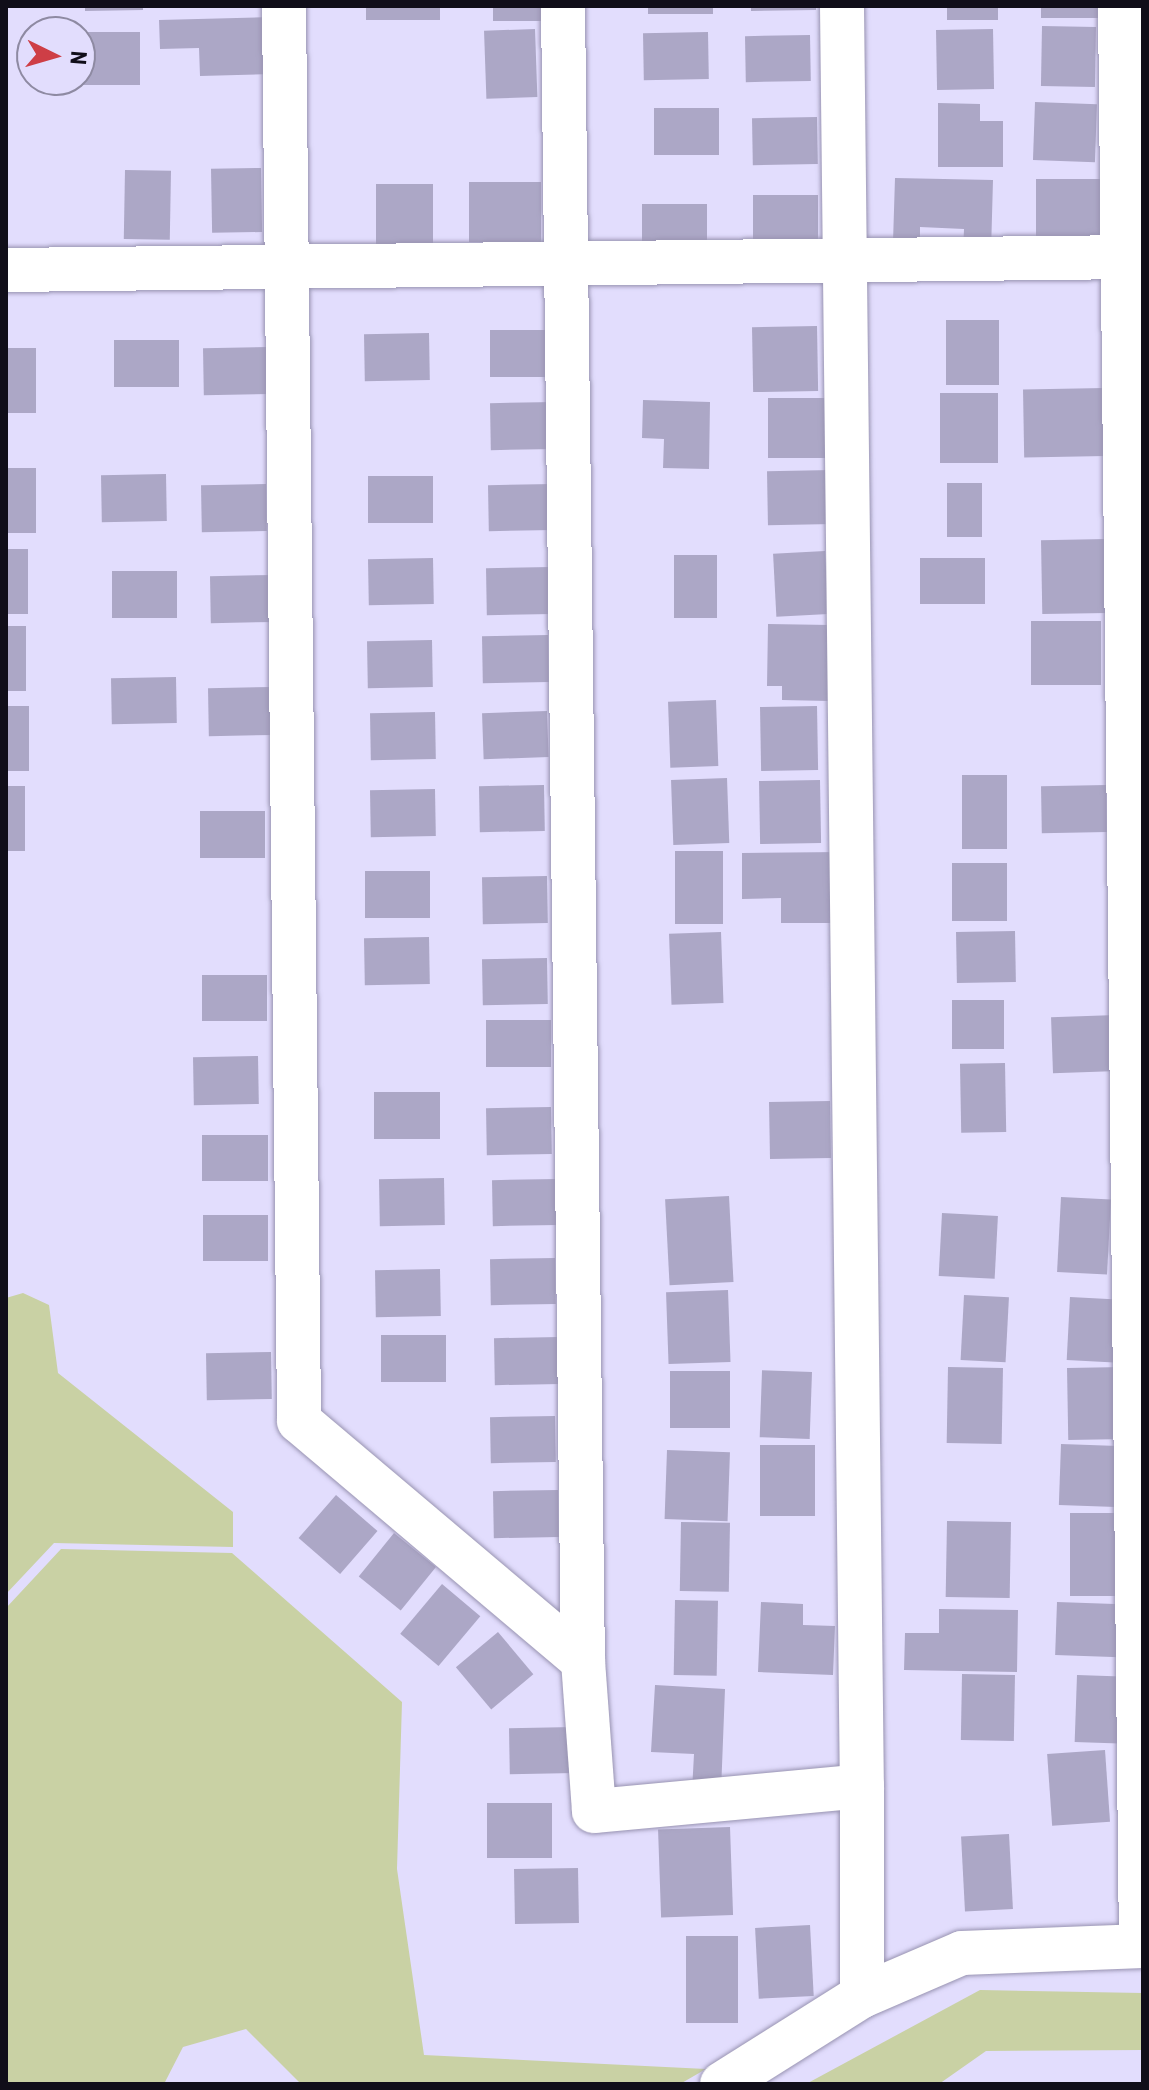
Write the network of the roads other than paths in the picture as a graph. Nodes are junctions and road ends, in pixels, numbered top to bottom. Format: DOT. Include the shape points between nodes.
graph roads {
  1 [pos="284,6"];
  2 [pos="563,6"];
  3 [pos="842,6"];
  4 [pos="1120,6"];
  5 [pos="1133,257"];
  6 [pos="845,259"];
  7 [pos="565,263"];
  8 [pos="287,266"];
  9 [pos="6,270"];
  10 [pos="583,1661"];
  11 [pos="862,1786"];
  12 [pos="1142,1946"];
  13 [pos="862,1996"];
  14 [pos="722,2084"];
  1 -- 8 [label="street"];
  2 -- 7 [label="street"];
  3 -- 6 [label="street"];
  4 -- 5 [label="street"];
  5 -- 6 [label="street"];
  5 -- 12 [label="street"];
  6 -- 7 [label="street"];
  6 -- 11 [label="street"];
  7 -- 8 [label="street"];
  7 -- 10 [label="street"];
  8 -- 9 [label="street"];
  8 -- 10 [label="street" via="299,1421"];
  10 -- 11 [label="street" via="594,1811"];
  11 -- 13 [label="street"];
  12 -- 13 [label="street" via="962,1953"];
  13 -- 14 [label="street"];
}
